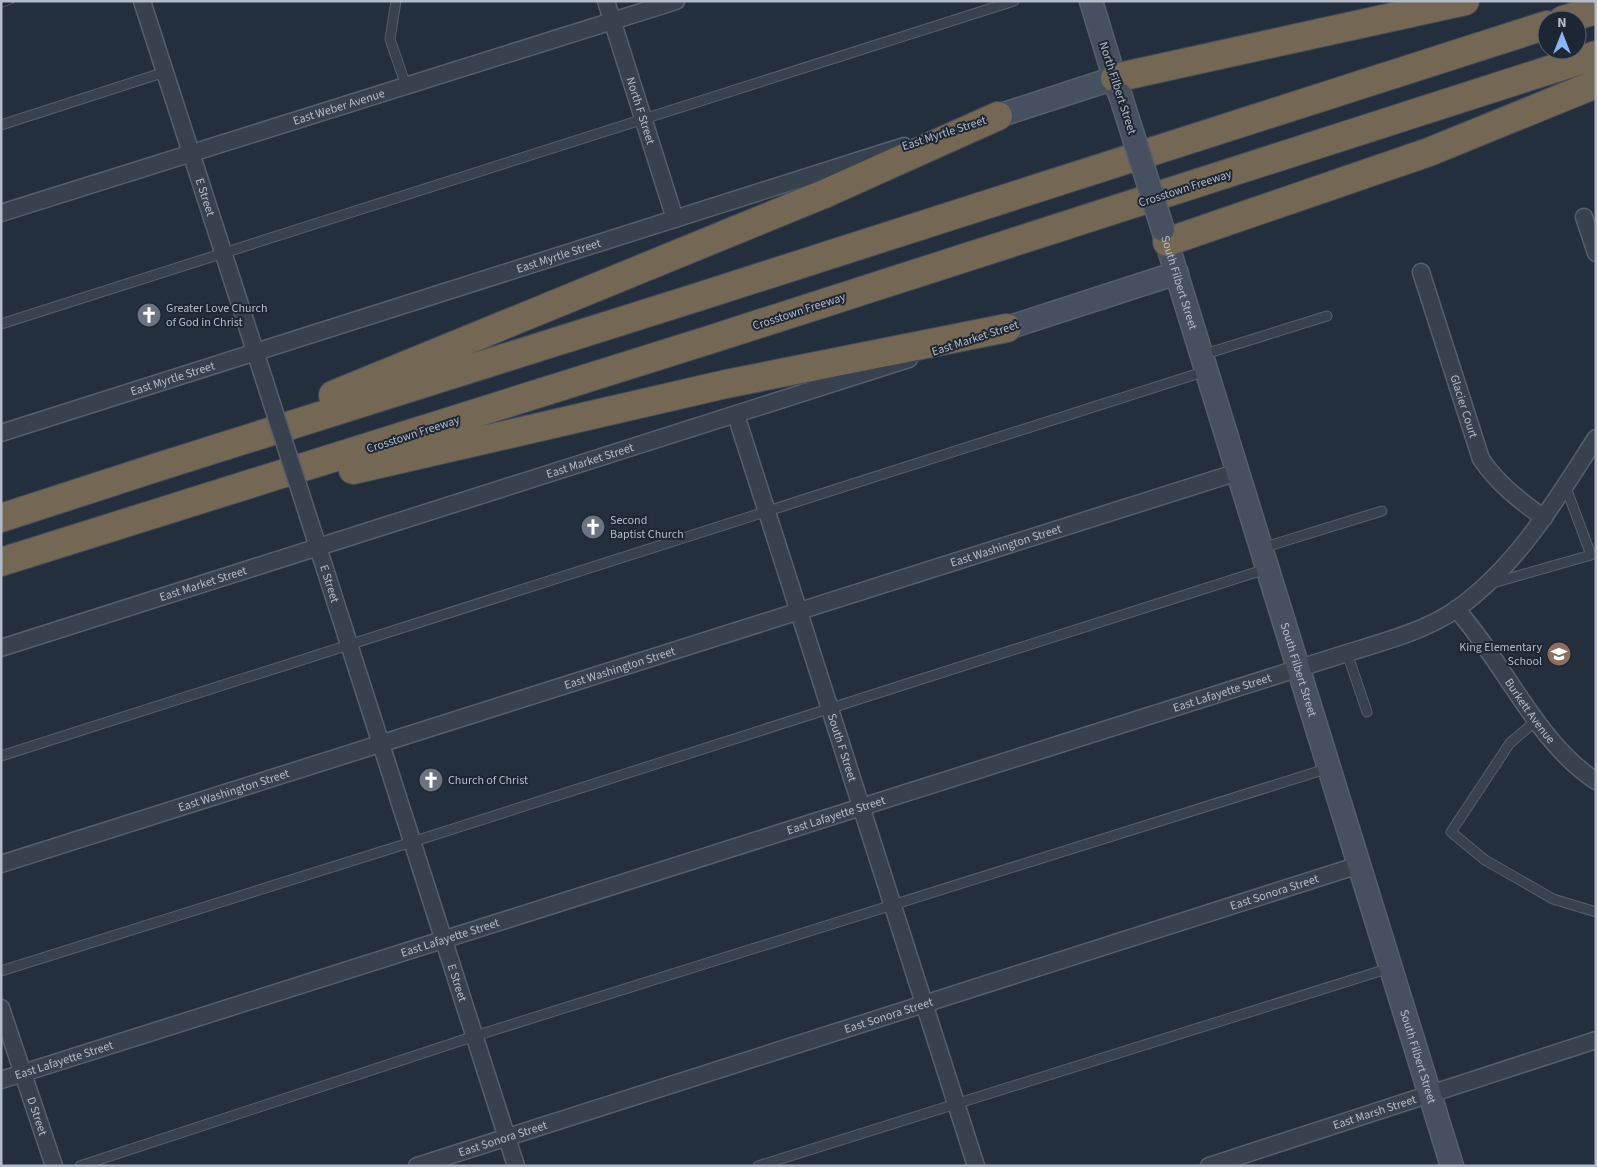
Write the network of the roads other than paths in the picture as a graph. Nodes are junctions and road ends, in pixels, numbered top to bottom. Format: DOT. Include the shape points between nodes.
graph roads {
  1 [pos="142,1"];
  2 [pos="396,1"];
  3 [pos="606,1"];
  4 [pos="676,1"];
  5 [pos="1014,1"];
  6 [pos="1091,1"];
  7 [pos="1465,1"];
  8 [pos="612,21"];
  9 [pos="1537,28"];
  10 [pos="1596,55"];
  11 [pos="165,72"];
  12 [pos="1596,84"];
  13 [pos="406,86"];
  14 [pos="1117,86"];
  15 [pos="998,116"];
  16 [pos="643,119"];
  17 [pos="1,125"];
  18 [pos="191,154"];
  19 [pos="1146,174"];
  20 [pos="1,213"];
  21 [pos="1584,217"];
  22 [pos="675,219"];
  23 [pos="1165,236"];
  24 [pos="224,253"];
  25 [pos="1596,253"];
  26 [pos="1421,272"];
  27 [pos="1177,273"];
  28 [pos="1327,316"];
  29 [pos="1,324"];
  30 [pos="1007,328"];
  31 [pos="255,352"];
  32 [pos="1205,363"];
  33 [pos="736,414"];
  34 [pos="1,433"];
  35 [pos="1596,438"];
  36 [pos="158,467"];
  37 [pos="1238,472"];
  38 [pos="1565,486"];
  39 [pos="1382,511"];
  40 [pos="767,513"];
  41 [pos="154,516"];
  42 [pos="1,518"];
  43 [pos="1544,518"];
  44 [pos="318,546"];
  45 [pos="1265,558"];
  46 [pos="1,562"];
  47 [pos="1483,586"];
  48 [pos="1456,609"];
  49 [pos="799,611"];
  50 [pos="349,645"];
  51 [pos="1,648"];
  52 [pos="1347,653"];
  53 [pos="1299,669"];
  54 [pos="830,708"];
  55 [pos="1367,712"];
  56 [pos="1537,720"];
  57 [pos="381,744"];
  58 [pos="1,756"];
  59 [pos="1329,768"];
  60 [pos="1596,781"];
  61 [pos="862,807"];
  62 [pos="412,842"];
  63 [pos="1,864"];
  64 [pos="1359,865"];
  65 [pos="893,906"];
  66 [pos="1596,912"];
  67 [pos="444,940"];
  68 [pos="1391,968"];
  69 [pos="1,971"];
  70 [pos="925,1004"];
  71 [pos="1,1008"];
  72 [pos="474,1036"];
  73 [pos="1596,1040"];
  74 [pos="22,1074"];
  75 [pos="1,1080"];
  76 [pos="1430,1094"];
  77 [pos="956,1103"];
  78 [pos="506,1137"];
  79 [pos="1237,1161"];
  80 [pos="54,1166"];
  81 [pos="80,1166"];
  82 [pos="417,1166"];
  83 [pos="516,1166"];
  84 [pos="758,1166"];
  85 [pos="976,1166"];
  86 [pos="1209,1166"];
  87 [pos="1452,1166"];
  1 -- 11 [label="street, E Street"];
  2 -- 13 [label="lane" via="390,39"];
  3 -- 8 [label="street, North F Street"];
  4 -- 8 [label="street, East Weber Avenue"];
  5 -- 16 [label="lane"];
  6 -- 14 [label="street, North Filbert Street"];
  7 -- 14 [label="highway"];
  8 -- 13 [label="street, East Weber Avenue"];
  8 -- 16 [label="street, North F Street"];
  9 -- 36 [label="highway"];
  10 -- 41 [label="highway, Crosstown Freeway"];
  11 -- 17 [label="lane"];
  11 -- 18 [label="street, E Street"];
  12 -- 23 [label="highway" via="1429,152"];
  13 -- 18 [label="street, East Weber Avenue"];
  14 -- 15 [label="street, East Myrtle Street"];
  14 -- 19 [label="street, North Filbert Street, bridge"];
  15 -- 22 [label="street, East Myrtle Street"];
  15 -- 36 [label="highway" via="815,198"];
  16 -- 22 [label="street, North F Street"];
  16 -- 24 [label="lane"];
  18 -- 20 [label="street, East Weber Avenue"];
  18 -- 24 [label="street, E Street"];
  19 -- 23 [label="street, South Filbert Street, bridge"];
  21 -- 25 [label="street"];
  22 -- 31 [label="street, East Myrtle Street"];
  23 -- 27 [label="street, South Filbert Street"];
  24 -- 29 [label="lane"];
  24 -- 31 [label="street, E Street"];
  26 -- 43 [label="street, Glacier Court" via="1481,459 1499,483"];
  27 -- 30 [label="street, East Market Street"];
  27 -- 32 [label="street, South Filbert Street"];
  28 -- 32 [label="lane"];
  30 -- 33 [label="street, East Market Street"];
  30 -- 41 [label="highway" via="726,384"];
  31 -- 34 [label="street, East Myrtle Street"];
  31 -- 44 [label="street, E Street, bridge"];
  32 -- 37 [label="street, South Filbert Street"];
  32 -- 40 [label="lane"];
  33 -- 40 [label="street, South F Street"];
  33 -- 44 [label="street, East Market Street"];
  35 -- 38 [label="street, East Lafayette Street"];
  36 -- 42 [label="highway"];
  37 -- 45 [label="street, South Filbert Street"];
  37 -- 49 [label="street, East Washington Street"];
  38 -- 43 [label="street, East Lafayette Street"];
  38 -- 47 [label="lane" via="1591,556"];
  39 -- 45 [label="lane"];
  40 -- 49 [label="street, South F Street"];
  40 -- 50 [label="lane"];
  41 -- 46 [label="highway, Crosstown Freeway"];
  43 -- 47 [label="street, East Lafayette Street" via="1519,552"];
  44 -- 50 [label="street, E Street"];
  44 -- 51 [label="street, East Market Street"];
  45 -- 53 [label="street, South Filbert Street"];
  45 -- 54 [label="lane"];
  47 -- 48 [label="street, East Lafayette Street"];
  48 -- 52 [label="street, East Lafayette Street" via="1431,622"];
  48 -- 56 [label="street, Burkett Avenue" via="1477,632"];
  49 -- 54 [label="street, South F Street"];
  49 -- 57 [label="street, East Washington Street"];
  50 -- 57 [label="street, E Street"];
  50 -- 58 [label="lane"];
  52 -- 53 [label="street, East Lafayette Street"];
  52 -- 55 [label="lane"];
  53 -- 59 [label="street, South Filbert Street"];
  53 -- 61 [label="street, East Lafayette Street"];
  54 -- 61 [label="street, South F Street"];
  54 -- 62 [label="lane"];
  56 -- 60 [label="street, Burkett Avenue" via="1568,760"];
  56 -- 66 [label="lane" via="1510,743 1452,832 1485,860 1553,899"];
  57 -- 62 [label="street, E Street"];
  57 -- 63 [label="street, East Washington Street"];
  59 -- 64 [label="street, South Filbert Street"];
  59 -- 65 [label="lane"];
  61 -- 65 [label="street, South F Street"];
  61 -- 67 [label="street, East Lafayette Street"];
  62 -- 67 [label="street, E Street"];
  62 -- 69 [label="lane"];
  64 -- 68 [label="street, South Filbert Street"];
  64 -- 70 [label="street, East Sonora Street"];
  65 -- 70 [label="street, South F Street"];
  65 -- 72 [label="lane"];
  67 -- 72 [label="street, E Street"];
  67 -- 74 [label="street, East Lafayette Street"];
  68 -- 76 [label="street, South Filbert Street"];
  68 -- 77 [label="lane"];
  70 -- 77 [label="street, South F Street"];
  70 -- 78 [label="street, East Sonora Street"];
  71 -- 74 [label="street, D Street"];
  72 -- 78 [label="street, E Street"];
  72 -- 81 [label="lane"];
  73 -- 76 [label="street, East Marsh Street"];
  74 -- 75 [label="street, East Lafayette Street"];
  74 -- 80 [label="street, D Street"];
  76 -- 79 [label="street, East Marsh Street"];
  76 -- 87 [label="street, South Filbert Street"];
  77 -- 84 [label="lane"];
  77 -- 85 [label="street, South F Street"];
  78 -- 82 [label="street, East Sonora Street"];
  78 -- 83 [label="street, E Street"];
  79 -- 86 [label="street, East Marsh Street"];
}
